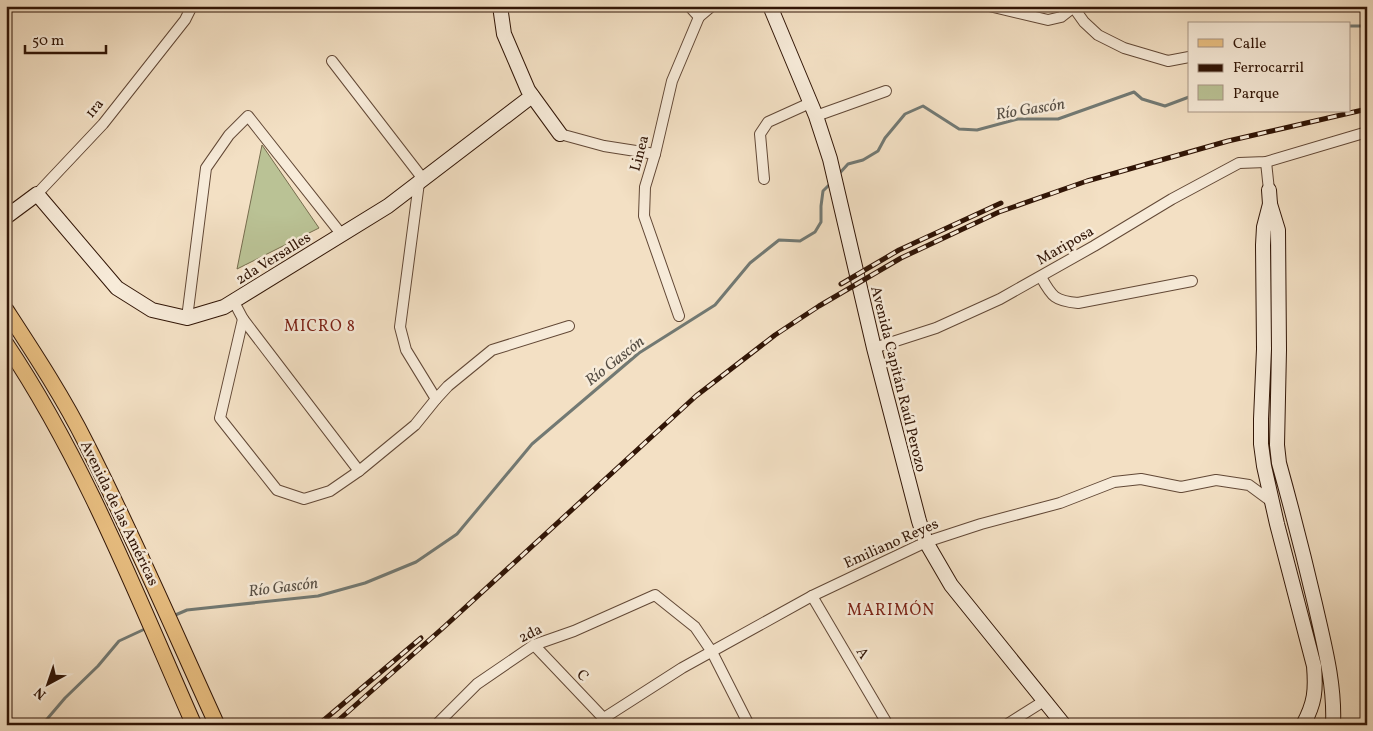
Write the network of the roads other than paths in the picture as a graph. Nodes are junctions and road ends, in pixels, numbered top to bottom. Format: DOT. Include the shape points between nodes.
graph roads {
  1 [pos="192,6"];
  2 [pos="500,6"];
  3 [pos="689,6"];
  4 [pos="712,6"];
  5 [pos="770,6"];
  6 [pos="989,6"];
  7 [pos="1074,7"];
  8 [pos="698,17"];
  9 [pos="1188,57"];
  10 [pos="332,61"];
  11 [pos="886,91"];
  12 [pos="532,96"];
  13 [pos="810,103"];
  14 [pos="816,116"];
  15 [pos="1367,132"];
  16 [pos="560,134"];
  17 [pos="655,154"];
  18 [pos="1266,162"];
  19 [pos="764,179"];
  20 [pos="420,182"];
  21 [pos="1270,190"];
  22 [pos="37,194"];
  23 [pos="1270,204"];
  24 [pos="6,218"];
  25 [pos="342,235"];
  26 [pos="1040,277"];
  27 [pos="1192,281"];
  28 [pos="234,302"];
  29 [pos="6,310"];
  30 [pos="679,316"];
  31 [pos="188,318"];
  32 [pos="243,319"];
  33 [pos="569,326"];
  34 [pos="6,344"];
  35 [pos="874,348"];
  36 [pos="436,399"];
  37 [pos="359,471"];
  38 [pos="1272,502"];
  39 [pos="926,542"];
  40 [pos="812,596"];
  41 [pos="534,645"];
  42 [pos="712,652"];
  43 [pos="205,699"];
  44 [pos="1044,701"];
  45 [pos="186,705"];
  46 [pos="607,722"];
  47 [pos="194,725"];
  48 [pos="216,725"];
  49 [pos="436,725"];
  50 [pos="748,725"];
  51 [pos="888,725"];
  52 [pos="1006,725"];
  53 [pos="1064,725"];
  54 [pos="1303,725"];
  55 [pos="1333,725"];
  1 -- 22 [label="street, 1ra" via="185,20 102,124"];
  2 -- 12 [label="street" via="504,34"];
  3 -- 8 [label="street"];
  4 -- 8 [label="street, Linea"];
  5 -- 13 [label="street, Avenida Capitán Raúl Perozo"];
  6 -- 7 [label="street" via="1048,20 1061,18"];
  7 -- 9 [label="street" via="1098,35 1124,48 1168,61"];
  8 -- 17 [label="street, Linea" via="672,80"];
  10 -- 20 [label="street" via="420,175"];
  11 -- 14 [label="street"];
  12 -- 16 [label="street"];
  12 -- 20 [label="street, 2da Versalles"];
  13 -- 14 [label="street, Avenida Capitán Raúl Perozo"];
  13 -- 19 [label="street" via="768,122 760,134"];
  14 -- 35 [label="street, Avenida Capitán Raúl Perozo" via="830,159"];
  15 -- 18 [label="street, Mariposa"];
  16 -- 17 [label="street" via="604,146"];
  17 -- 30 [label="street, Linea" via="645,188 644,216"];
  18 -- 21 [label="street"];
  18 -- 26 [label="street, Mariposa" via="1239,163"];
  20 -- 25 [label="street, 2da Versalles"];
  20 -- 36 [label="street" via="400,327 406,350"];
  21 -- 23 [label="street"];
  22 -- 24 [label="street, 1ra"];
  22 -- 31 [label="street, 2da Versalles" via="117,288 152,310"];
  23 -- 38 [label="street" via="1263,245 1261,419 1264,466"];
  23 -- 55 [label="street" via="1278,230 1279,463 1323,639 1332,686"];
  25 -- 28 [label="street, 2da Versalles"];
  25 -- 31 [label="street" via="248,116 229,135 206,168"];
  26 -- 27 [label="street" via="1060,301 1078,303"];
  26 -- 35 [label="street, Mariposa" via="936,328"];
  28 -- 31 [label="street, 2da Versalles"];
  28 -- 32 [label="street"];
  29 -- 43 [label="main road, Avenida de las Américas" via="86,442 158,591"];
  32 -- 37 [label="street"];
  32 -- 37 [label="street" via="220,418 277,490 304,500 330,491"];
  33 -- 36 [label="street" via="492,350"];
  34 -- 45 [label="main road, Avenida de las Américas" via="71,454"];
  35 -- 39 [label="street, Avenida Capitán Raúl Perozo"];
  36 -- 37 [label="street" via="415,424"];
  38 -- 39 [label="street, Emiliano Reyes" via="1249,485 1216,480 1181,486 1141,479 1114,482 1060,503"];
  38 -- 54 [label="street" via="1314,666 1314,698"];
  39 -- 40 [label="street, Emiliano Reyes"];
  39 -- 44 [label="street, Avenida Capitán Raúl Perozo" via="951,585"];
  40 -- 42 [label="street, Emiliano Reyes"];
  40 -- 51 [label="street, A"];
  41 -- 42 [label="street, 2da" via="574,632 655,595 695,627"];
  41 -- 46 [label="street, C"];
  41 -- 49 [label="street, 2da" via="477,684"];
  42 -- 46 [label="street, Emiliano Reyes" via="682,668"];
  42 -- 50 [label="street"];
  43 -- 45 [label="main road"];
  43 -- 48 [label="main road, Avenida de las Américas"];
  44 -- 52 [label="street"];
  44 -- 53 [label="street, Avenida Capitán Raúl Perozo"];
  45 -- 47 [label="main road, Avenida de las Américas"];
}
